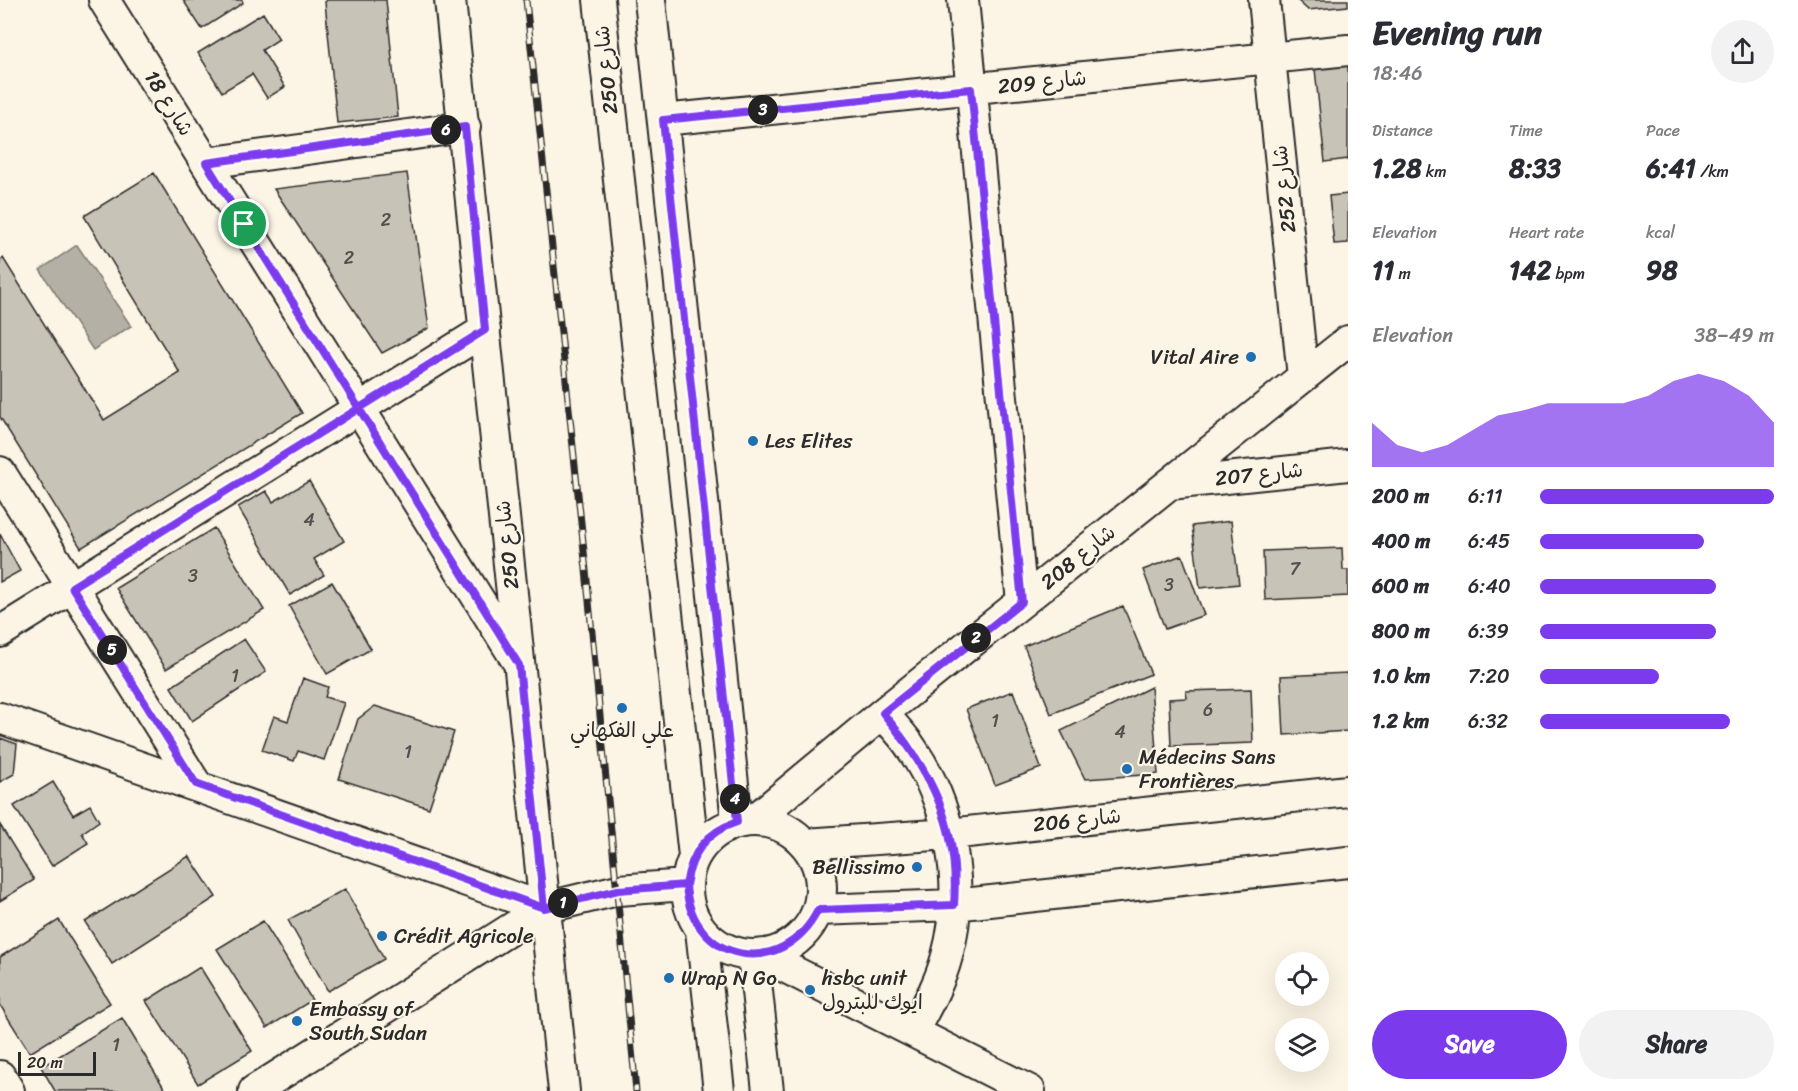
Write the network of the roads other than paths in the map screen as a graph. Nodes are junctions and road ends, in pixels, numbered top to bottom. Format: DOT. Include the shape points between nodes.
graph roads {
  1 [pos="104,0"];
  2 [pos="450,0"];
  3 [pos="599,0"];
  4 [pos="650,0"];
  5 [pos="963,0"];
  6 [pos="1264,0"];
  7 [pos="1348,50"];
  8 [pos="1270,58"];
  9 [pos="971,89"];
  10 [pos="663,120"];
  11 [pos="465,127"];
  12 [pos="206,163"];
  13 [pos="485,330"];
  14 [pos="1348,341"];
  15 [pos="1303,377"];
  16 [pos="359,408"];
  17 [pos="1348,465"];
  18 [pos="0,472"];
  19 [pos="1170,484"];
  20 [pos="72,587"];
  21 [pos="1022,602"];
  22 [pos="0,632"];
  23 [pos="519,665"];
  24 [pos="883,713"];
  25 [pos="0,718"];
  26 [pos="196,784"];
  27 [pos="1348,792"];
  28 [pos="746,821"];
  29 [pos="949,834"];
  30 [pos="806,844"];
  31 [pos="694,856"];
  32 [pos="1348,862"];
  33 [pos="686,885"];
  34 [pos="954,905"];
  35 [pos="544,908"];
  36 [pos="818,910"];
  37 [pos="701,930"];
  38 [pos="757,955"];
  39 [pos="913,1031"];
  40 [pos="0,1076"];
  41 [pos="9,1091"];
  42 [pos="254,1091"];
  43 [pos="564,1091"];
  44 [pos="719,1091"];
  45 [pos="768,1091"];
  46 [pos="1030,1091"];
  1 -- 12 [label="street, شارع 18"];
  2 -- 11 [label="street, شارع 250"];
  3 -- 31 [label="street, شارع 250"];
  4 -- 10 [label="street"];
  5 -- 9 [label="street"];
  6 -- 8 [label="street, شارع 252"];
  7 -- 8 [label="street, شارع 209"];
  8 -- 9 [label="street, شارع 209"];
  8 -- 15 [label="street, شارع 252"];
  9 -- 10 [label="street, شارع 209"];
  9 -- 21 [label="street"];
  10 -- 28 [label="street"];
  11 -- 12 [label="street"];
  11 -- 13 [label="street, شارع 250"];
  12 -- 16 [label="street, شارع 18"];
  13 -- 16 [label="street"];
  13 -- 23 [label="street, شارع 250"];
  14 -- 15 [label="street, شارع 208"];
  15 -- 19 [label="street, شارع 208"];
  16 -- 20 [label="street"];
  16 -- 23 [label="street, شارع 18"];
  17 -- 19 [label="street, شارع 207"];
  18 -- 20 [label="street"];
  19 -- 21 [label="street, شارع 208"];
  20 -- 22 [label="street"];
  20 -- 26 [label="street"];
  21 -- 24 [label="street, شارع 208"];
  23 -- 35 [label="street, شارع 250"];
  24 -- 28 [label="street, شارع 208"];
  24 -- 29 [label="street" via="922,766 936,792"];
  25 -- 26 [label="street"];
  26 -- 35 [label="street"];
  27 -- 29 [label="street, شارع 206"];
  28 -- 30 [label="street" via="774,823"];
  28 -- 31 [label="street" via="717,831"];
  29 -- 30 [label="street, شارع 206"];
  29 -- 34 [label="street" via="956,876"];
  30 -- 36 [label="street" via="821,876"];
  31 -- 33 [label="street"];
  32 -- 34 [label="street"];
  33 -- 35 [label="street" via="618,890"];
  33 -- 37 [label="street" via="690,909"];
  34 -- 36 [label="street"];
  34 -- 39 [label="street" via="948,955 933,995"];
  35 -- 42 [label="street"];
  35 -- 43 [label="street, شارع 250"];
  36 -- 38 [label="street" via="806,930 790,945"];
  37 -- 38 [label="street" via="734,952"];
  37 -- 44 [label="street"];
  38 -- 39 [label="street"];
  38 -- 45 [label="street"];
  39 -- 46 [label="street"];
  40 -- 41 [label="street"];
}
